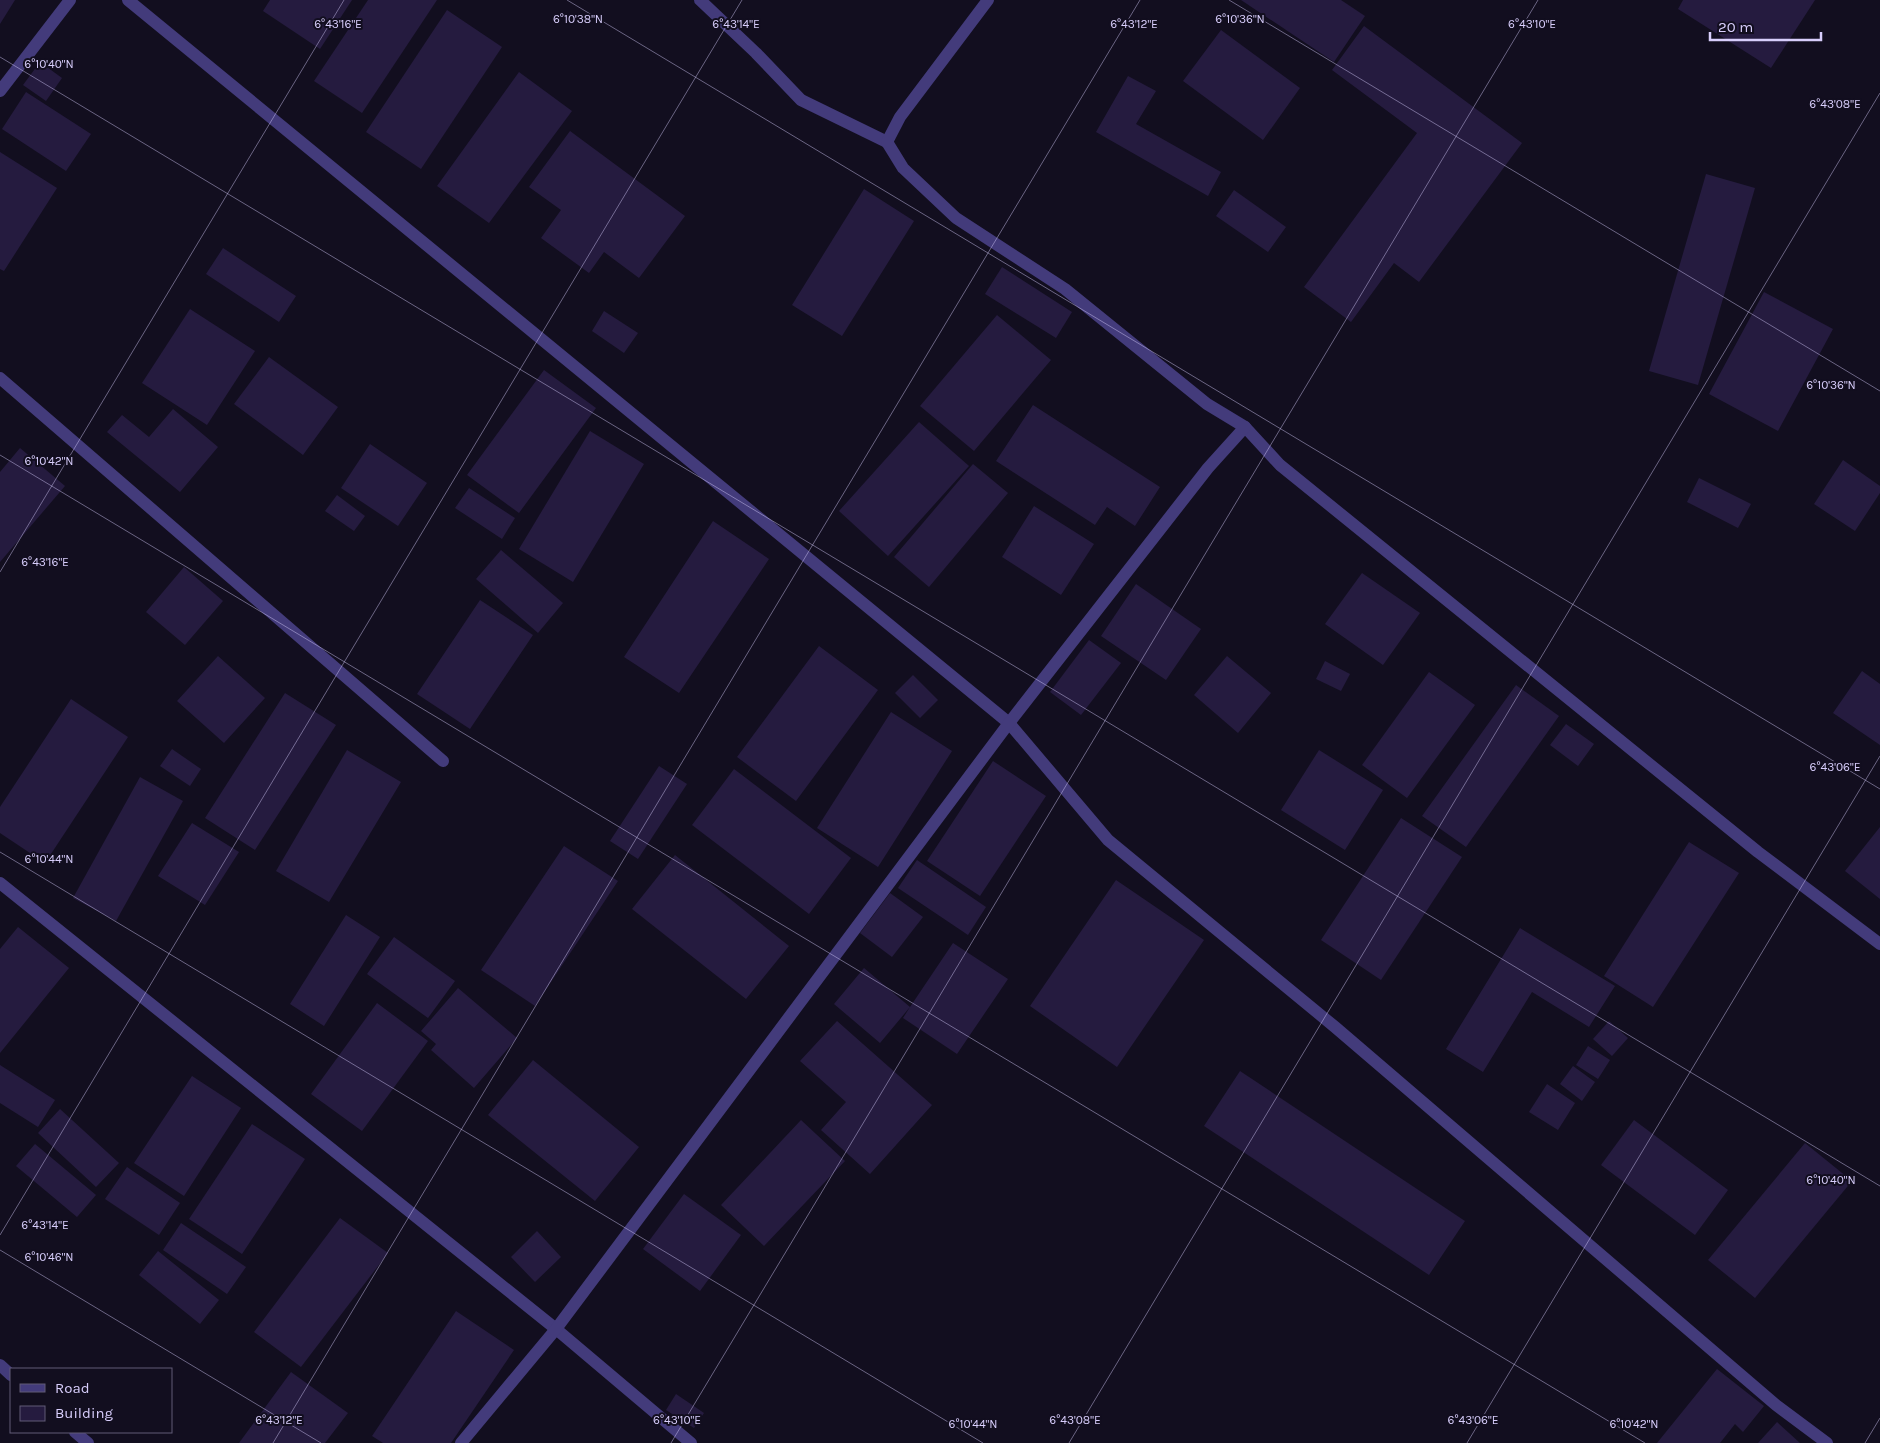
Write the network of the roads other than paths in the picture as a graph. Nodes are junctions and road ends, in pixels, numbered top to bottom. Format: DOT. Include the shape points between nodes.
graph roads {
  1 [pos="70,0"];
  2 [pos="128,0"];
  3 [pos="700,0"];
  4 [pos="988,0"];
  5 [pos="0,91"];
  6 [pos="887,142"];
  7 [pos="0,378"];
  8 [pos="1245,427"];
  9 [pos="1009,723"];
  10 [pos="443,761"];
  11 [pos="0,883"];
  12 [pos="1880,944"];
  13 [pos="556,1329"];
  14 [pos="0,1364"];
  15 [pos="10,1374"];
  16 [pos="76,1433"];
  17 [pos="88,1443"];
  18 [pos="461,1443"];
  19 [pos="690,1443"];
  20 [pos="1827,1443"];
  1 -- 5 [label="street"];
  2 -- 9 [label="street"];
  3 -- 6 [label="street" via="801,100"];
  4 -- 6 [label="street" via="900,117"];
  6 -- 8 [label="street" via="903,168 956,218 1065,289 1207,404"];
  7 -- 10 [label="street"];
  8 -- 9 [label="street" via="1208,468"];
  8 -- 12 [label="street" via="1288,472 1758,852"];
  9 -- 13 [label="street"];
  9 -- 20 [label="street" via="1108,840 1335,1027 1776,1405"];
  11 -- 13 [label="street"];
  13 -- 18 [label="street"];
  13 -- 19 [label="street"];
  14 -- 15 [label="street"];
  16 -- 17 [label="street"];
}
